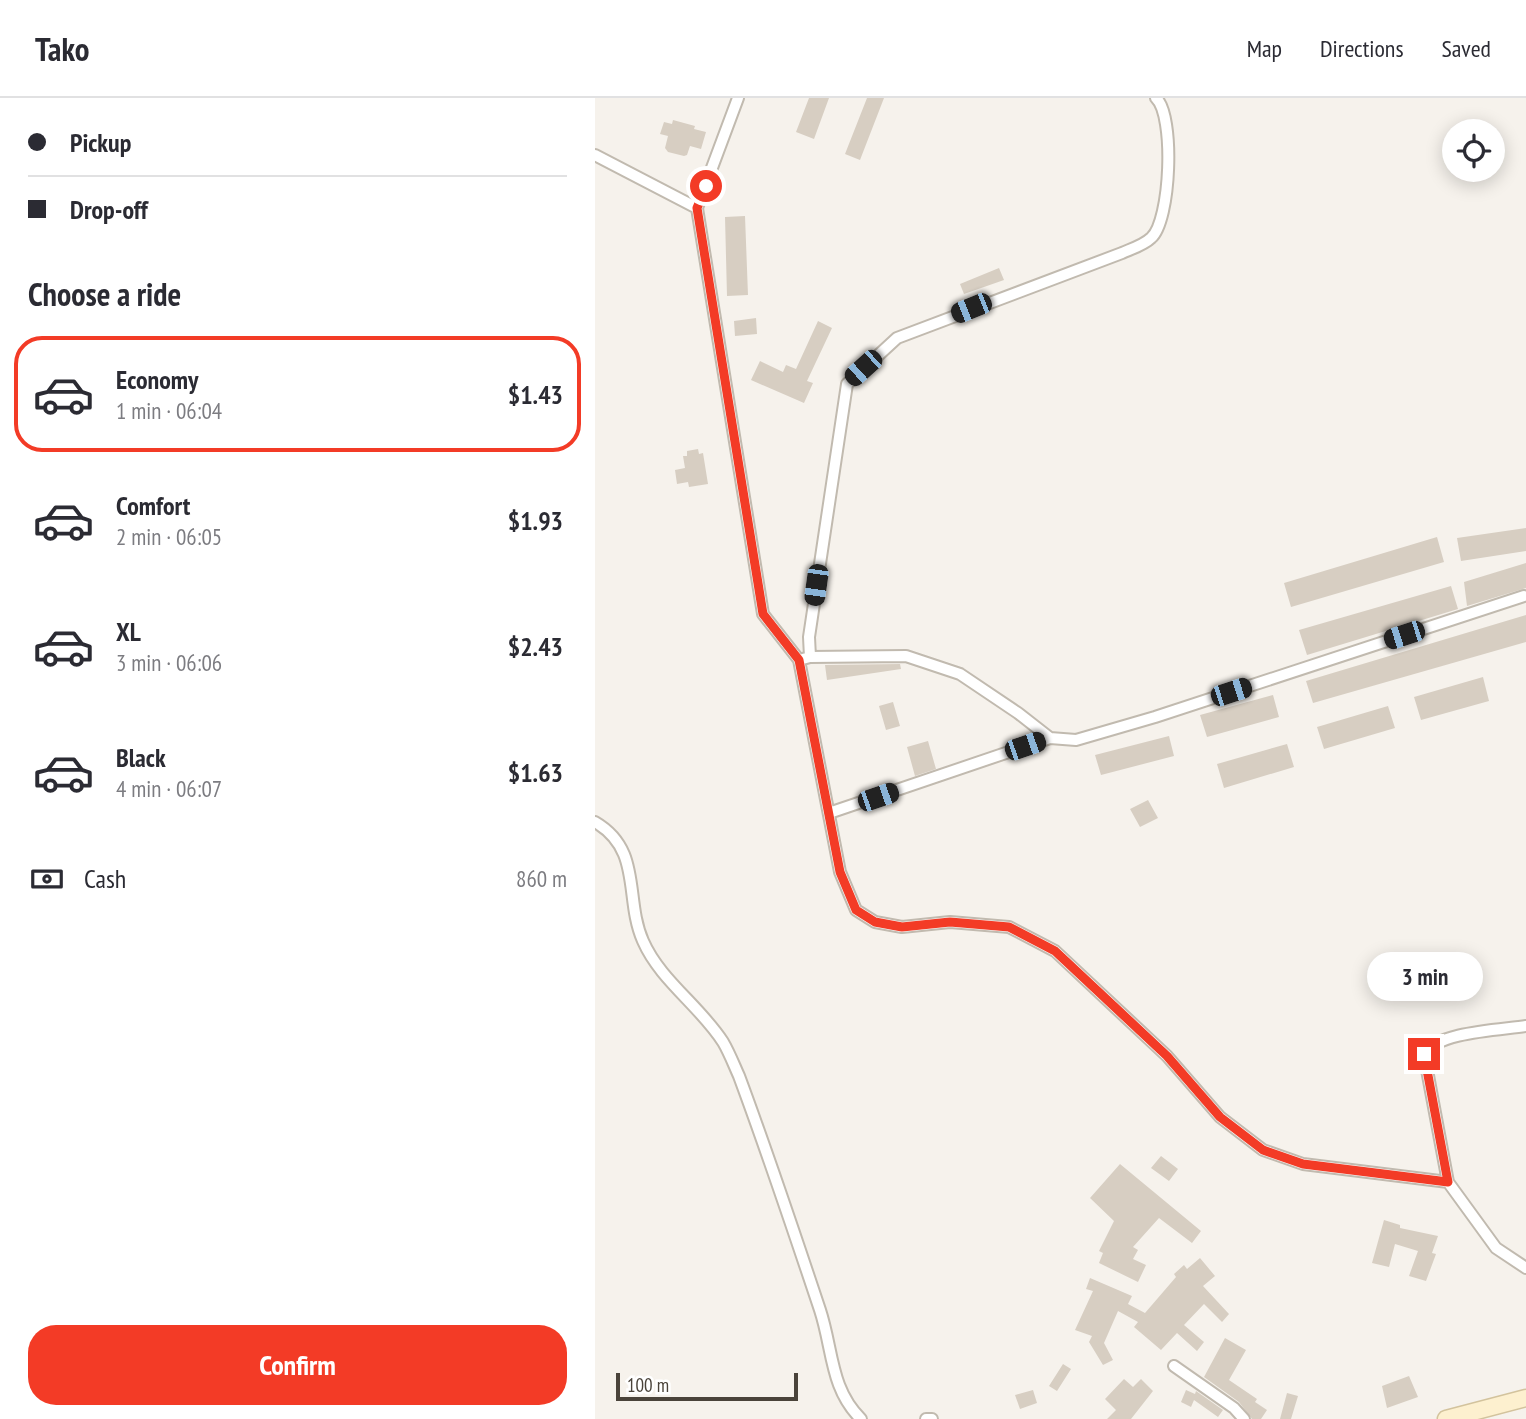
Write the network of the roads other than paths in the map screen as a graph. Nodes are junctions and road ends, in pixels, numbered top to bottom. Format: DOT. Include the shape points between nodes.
graph roads {
  1 [pos="738,98"];
  2 [pos="1156,98"];
  3 [pos="595,155"];
  4 [pos="697,208"];
  5 [pos="1524,596"];
  6 [pos="805,659"];
  7 [pos="1050,738"];
  8 [pos="829,813"];
  9 [pos="595,822"];
  10 [pos="1526,1026"];
  11 [pos="1448,1182"];
  12 [pos="1526,1268"];
  13 [pos="1174,1366"];
  14 [pos="1526,1398"];
  15 [pos="1486,1414"];
  16 [pos="861,1419"];
  17 [pos="926,1419"];
  18 [pos="932,1419"];
  19 [pos="1244,1419"];
  20 [pos="1446,1419"];
  1 -- 4 [label="street"];
  2 -- 6 [label="street" via="1168,128 1164,213 1153,238 897,338 847,384"];
  3 -- 4 [label="street"];
  4 -- 6 [label="street" via="763,614"];
  5 -- 7 [label="street" via="1155,717 1076,740"];
  6 -- 7 [label="street" via="906,656 960,674"];
  6 -- 8 [label="street"];
  7 -- 8 [label="street"];
  8 -- 11 [label="street" via="840,872 856,910 875,922 902,927 950,922 1009,927 1055,951 1167,1056 1220,1117 1263,1150 1303,1164"];
  9 -- 16 [label="street" via="611,831 627,859 635,919 643,942 723,1042 739,1076 821,1314 835,1380 848,1406"];
  10 -- 11 [label="street" via="1449,1038 1429,1045 1424,1054"];
  11 -- 12 [label="street" via="1496,1248"];
  13 -- 19 [label="street"];
  14 -- 15 [label="street"];
  15 -- 20 [label="street"];
  17 -- 18 [label="street"];
}
